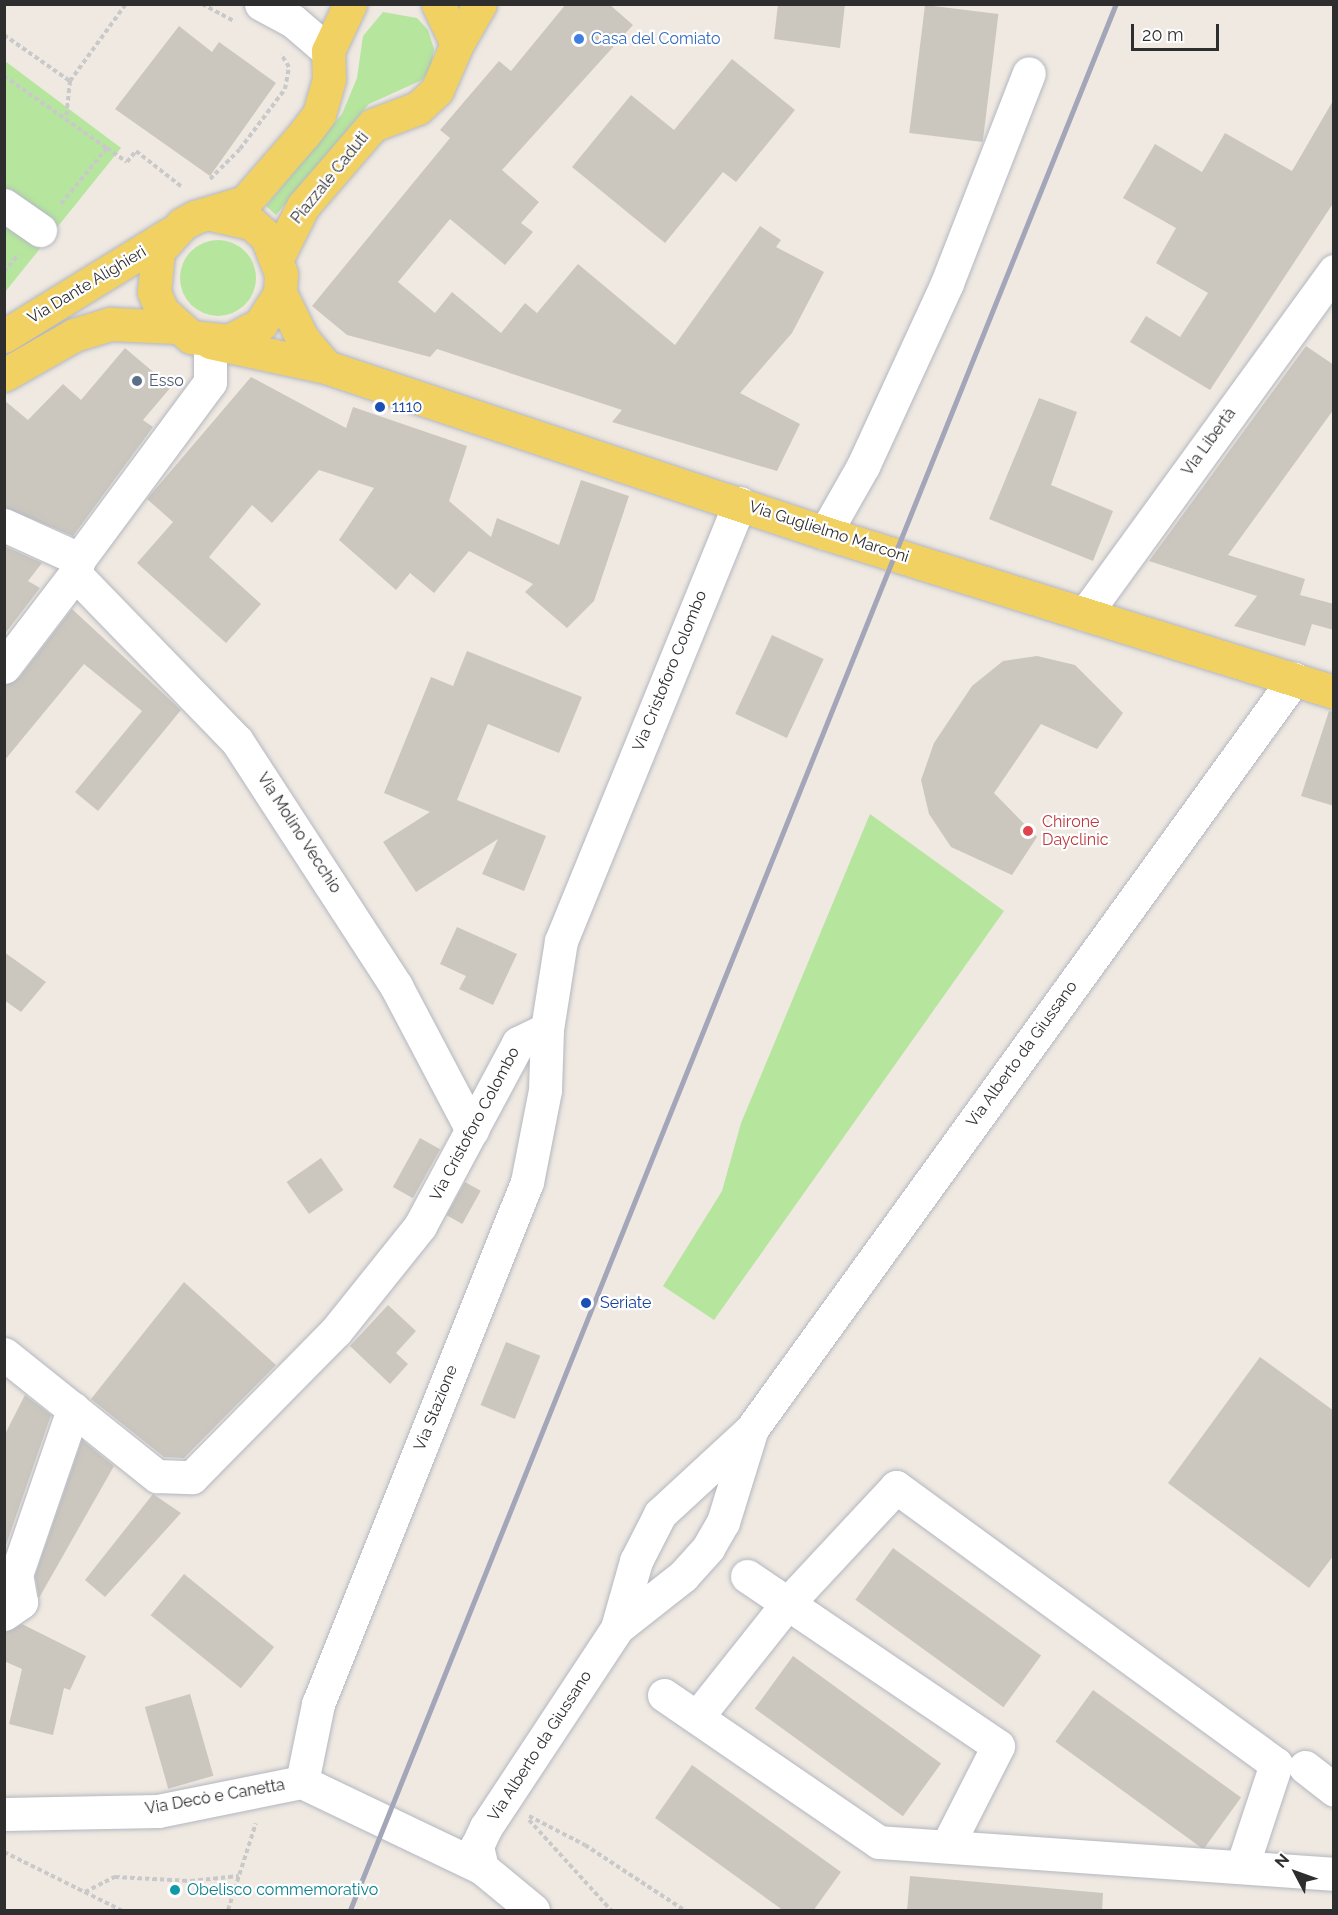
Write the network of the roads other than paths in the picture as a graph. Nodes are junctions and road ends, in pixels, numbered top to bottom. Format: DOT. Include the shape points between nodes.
graph roads {
  1 [pos="261,4"];
  2 [pos="350,4"];
  3 [pos="438,4"];
  4 [pos="480,4"];
  5 [pos="457,44"];
  6 [pos="328,51"];
  7 [pos="1029,74"];
  8 [pos="205,201"];
  9 [pos="4,205"];
  10 [pos="39,230"];
  11 [pos="170,234"];
  12 [pos="278,256"];
  13 [pos="1334,271"];
  14 [pos="280,293"];
  15 [pos="175,327"];
  16 [pos="4,336"];
  17 [pos="210,342"];
  18 [pos="326,367"];
  19 [pos="4,375"];
  20 [pos="740,503"];
  21 [pos="4,525"];
  22 [pos="825,533"];
  23 [pos="77,566"];
  24 [pos="1085,614"];
  25 [pos="4,667"];
  26 [pos="1319,682"];
  27 [pos="547,1029"];
  28 [pos="472,1130"];
  29 [pos="4,1354"];
  30 [pos="73,1409"];
  31 [pos="752,1430"];
  32 [pos="702,1480"];
  33 [pos="732,1498"];
  34 [pos="636,1561"];
  35 [pos="747,1576"];
  36 [pos="667,1588"];
  37 [pos="787,1604"];
  38 [pos="4,1614"];
  39 [pos="617,1628"];
  40 [pos="664,1695"];
  41 [pos="697,1718"];
  42 [pos="1305,1767"];
  43 [pos="302,1782"];
  44 [pos="1334,1790"];
  45 [pos="4,1814"];
  46 [pos="948,1844"];
  47 [pos="1242,1867"];
  48 [pos="482,1868"];
  49 [pos="1334,1874"];
  50 [pos="533,1911"];
  1 -- 6 [label="street" via="293,21"];
  2 -- 6 [label="main road"];
  3 -- 5 [label="main road"];
  4 -- 5 [label="main road, Piazzale Caduti"];
  5 -- 12 [label="main road, Piazzale Caduti" via="437,90 418,108 373,125 303,206"];
  6 -- 8 [label="main road" via="329,80 318,114 304,134 245,202"];
  7 -- 22 [label="street" via="947,284 863,466"];
  8 -- 11 [label="main road"];
  8 -- 12 [label="main road" via="251,223"];
  9 -- 10 [label="street"];
  11 -- 15 [label="main road" via="158,251 153,281 162,311"];
  11 -- 16 [label="main road, Via Dante Alighieri"];
  12 -- 14 [label="main road, Piazzale Caduti"];
  13 -- 24 [label="street, Via Libertà"];
  14 -- 17 [label="main road" via="261,324 246,335"];
  14 -- 18 [label="main road" via="302,338"];
  15 -- 17 [label="main road"];
  15 -- 19 [label="main road" via="111,324 74,334"];
  17 -- 18 [label="main road, Via Guglielmo Marconi"];
  17 -- 23 [label="street" via="210,382"];
  18 -- 20 [label="main road, Via Guglielmo Marconi"];
  20 -- 22 [label="main road, Via Guglielmo Marconi"];
  20 -- 27 [label="street, Via Cristoforo Colombo" via="561,941"];
  21 -- 23 [label="street, Via Molino Vecchio"];
  22 -- 24 [label="main road, Via Guglielmo Marconi"];
  23 -- 25 [label="street"];
  23 -- 28 [label="street, Via Molino Vecchio" via="237,741 396,986"];
  24 -- 26 [label="main road, Via Guglielmo Marconi"];
  26 -- 31 [label="street, Via Alberto da Giussano"];
  27 -- 28 [label="street, Via Cristoforo Colombo" via="519,1043"];
  27 -- 43 [label="street, Via Stazione" via="545,1090 527,1182 318,1704"];
  28 -- 30 [label="street, Via Cristoforo Colombo" via="420,1226 350,1314 192,1477 157,1476"];
  29 -- 30 [label="street, Via Cristoforo Colombo"];
  30 -- 38 [label="street" via="16,1575 21,1602"];
  31 -- 32 [label="street"];
  31 -- 33 [label="street"];
  32 -- 33 [label="street"];
  32 -- 34 [label="street" via="660,1514"];
  33 -- 36 [label="street" via="708,1548"];
  34 -- 36 [label="street" via="652,1582"];
  34 -- 39 [label="street"];
  35 -- 37 [label="street"];
  36 -- 39 [label="street"];
  37 -- 41 [label="street"];
  37 -- 46 [label="street" via="998,1746"];
  37 -- 47 [label="street" via="896,1487 1276,1764"];
  39 -- 48 [label="street, Via Alberto da Giussano" via="486,1827 477,1846"];
  40 -- 41 [label="street"];
  41 -- 46 [label="street" via="879,1842"];
  42 -- 44 [label="street"];
  43 -- 45 [label="street, Via Decò e Canetta" via="158,1811"];
  43 -- 48 [label="street, Via Decò e Canetta"];
  46 -- 47 [label="street"];
  47 -- 49 [label="street"];
  48 -- 50 [label="street, Via Decò e Canetta"];
}
